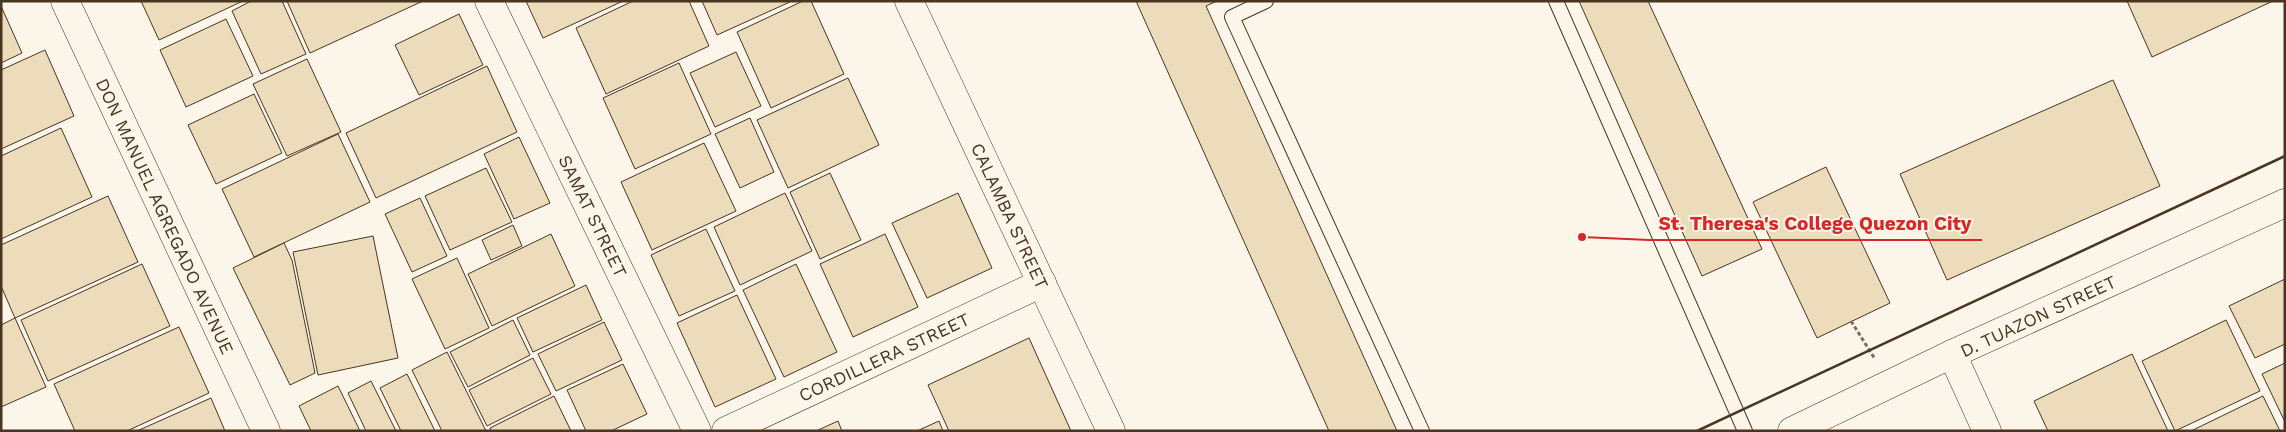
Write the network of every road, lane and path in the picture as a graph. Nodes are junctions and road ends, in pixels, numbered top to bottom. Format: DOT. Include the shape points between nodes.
graph roads {
  1 [pos="65,1"];
  2 [pos="490,1"];
  3 [pos="909,1"];
  4 [pos="1266,1"];
  5 [pos="1556,1"];
  6 [pos="2285,203"];
  7 [pos="1042,283"];
  8 [pos="1852,321"];
  9 [pos="1870,350"];
  10 [pos="1952,354"];
  11 [pos="266,431"];
  12 [pos="697,431"];
  13 [pos="726,431"];
  14 [pos="1111,431"];
  15 [pos="1422,431"];
  16 [pos="1745,431"];
  17 [pos="1792,431"];
  18 [pos="1987,431"];
  1 -- 11 [label="street, DON MANUEL AGREGADO AVENUE"];
  2 -- 12 [label="street, SAMAT STREET"];
  3 -- 7 [label="street, CALAMBA STREET"];
  4 -- 15 [label="lane" via="1232,17"];
  5 -- 16 [label="lane"];
  6 -- 10 [label="street, D. TUAZON STREET"];
  7 -- 13 [label="street, CORDILLERA STREET"];
  7 -- 14 [label="street, CALAMBA STREET"];
  8 -- 9 [label="path"];
  10 -- 17 [label="street, D. TUAZON STREET"];
  10 -- 18 [label="street"];
}
